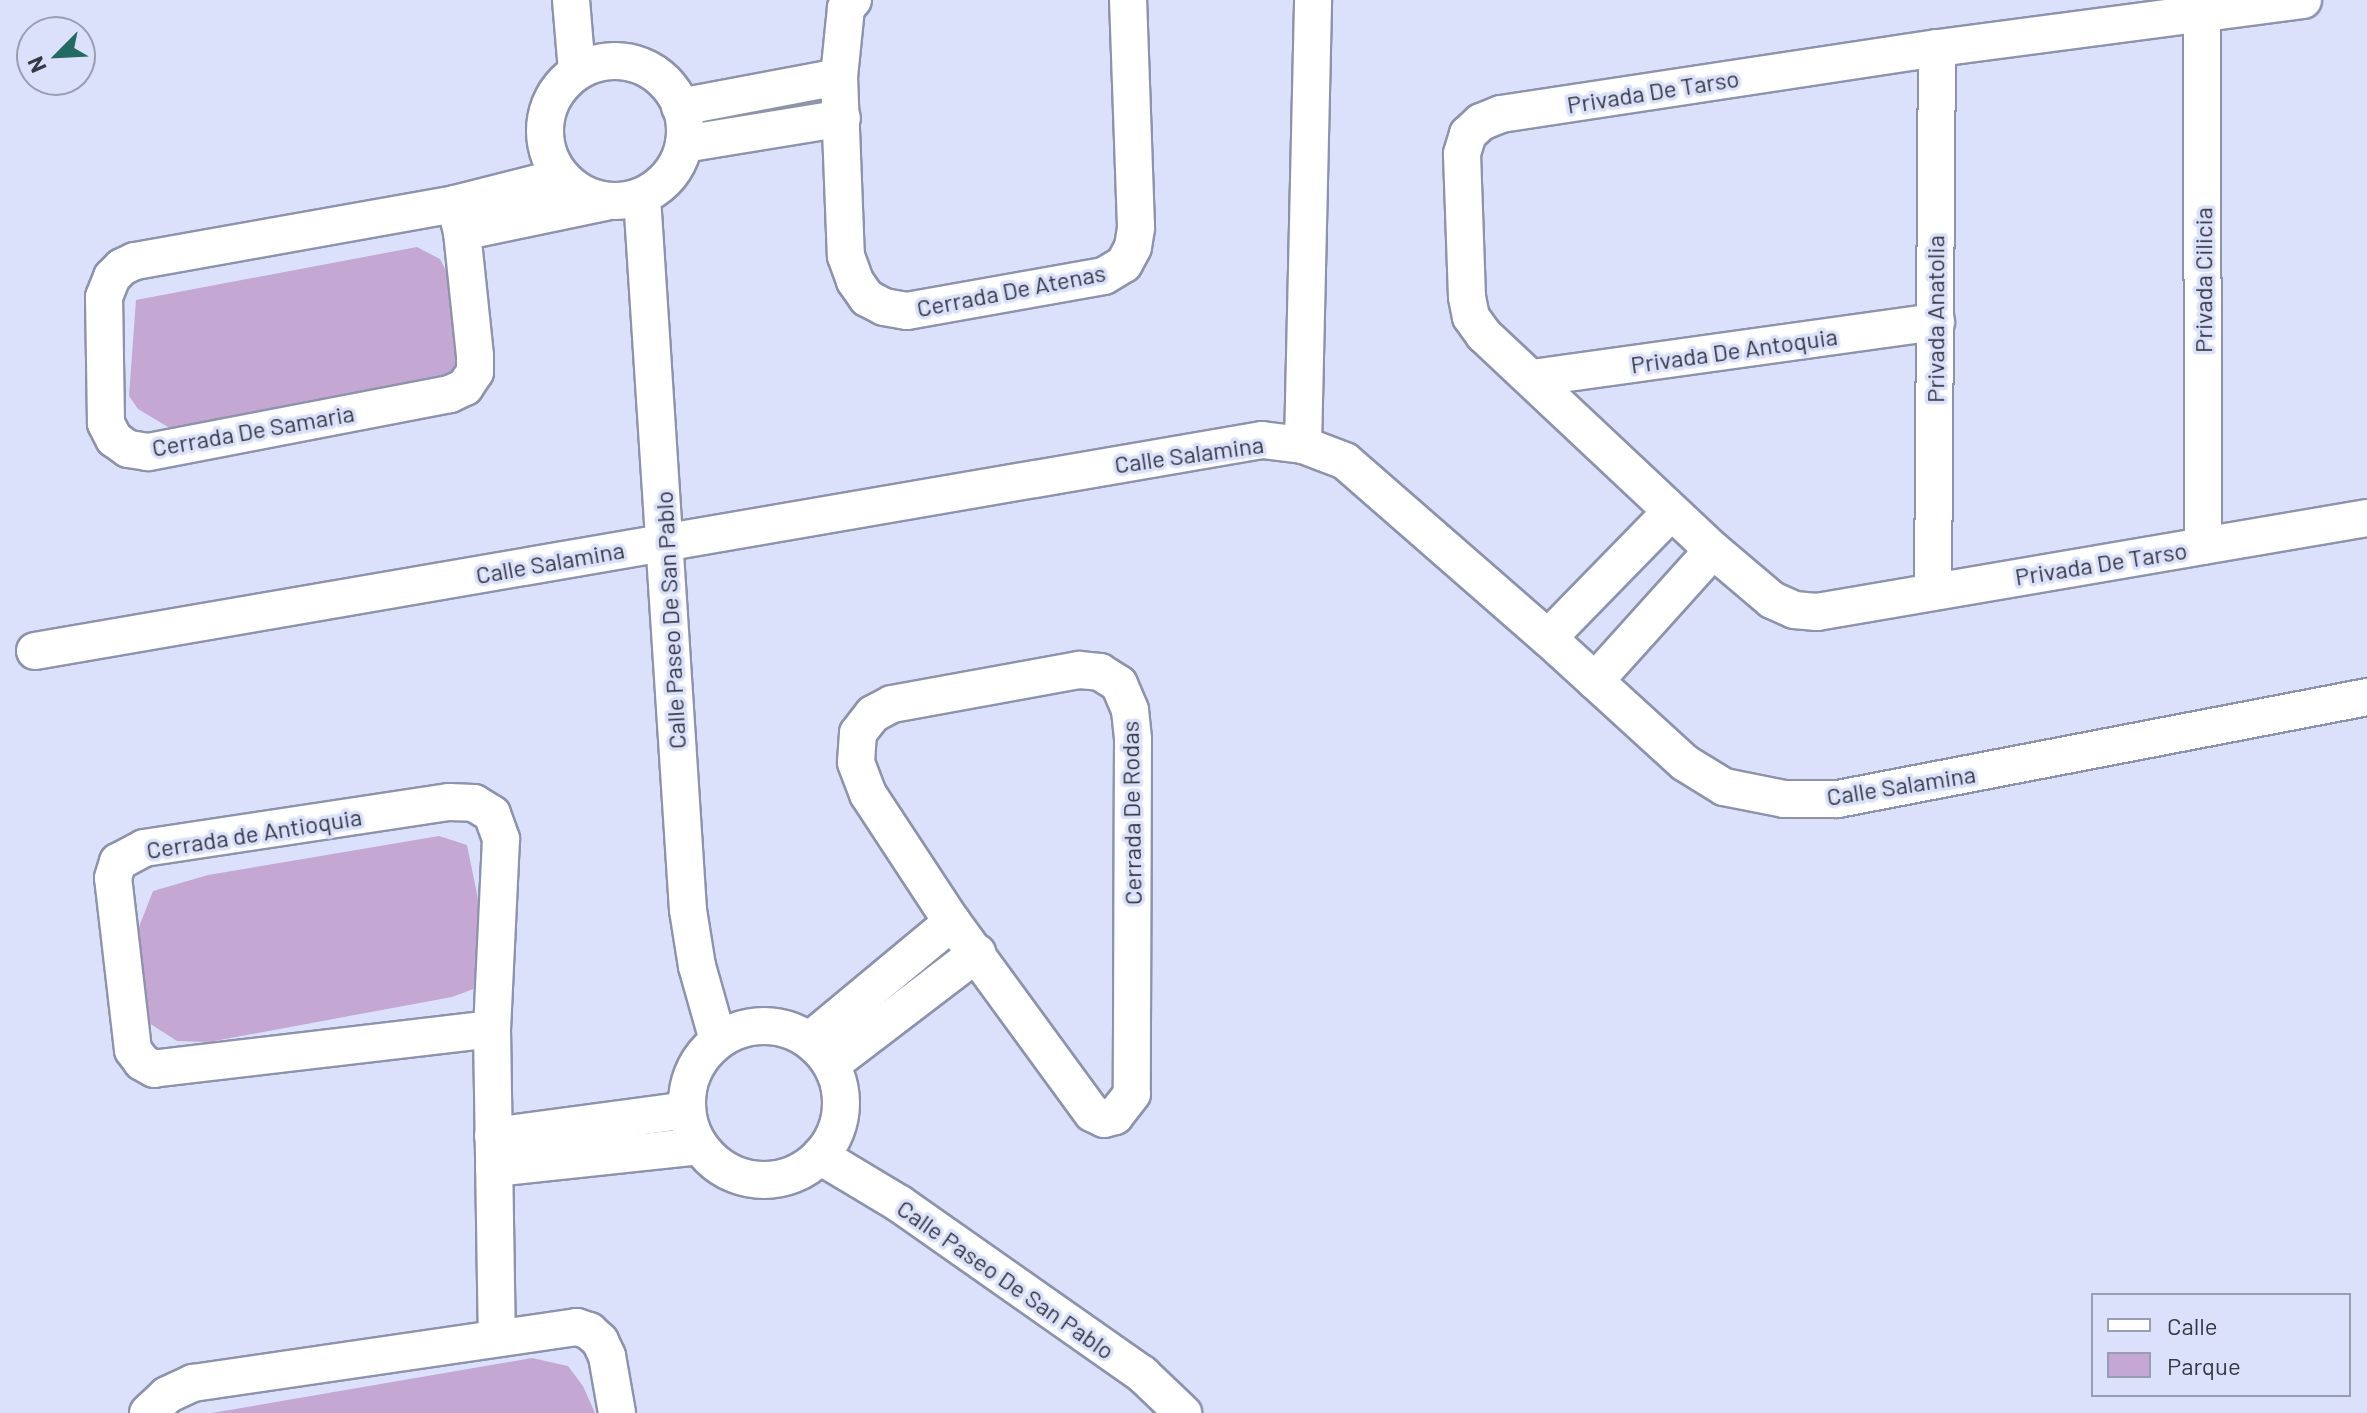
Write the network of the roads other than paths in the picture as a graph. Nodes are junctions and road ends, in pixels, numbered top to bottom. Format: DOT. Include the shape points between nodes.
graph roads {
  1 [pos="571,0"];
  2 [pos="853,0"];
  3 [pos="1128,0"];
  4 [pos="1313,0"];
  5 [pos="2303,0"];
  6 [pos="2202,13"];
  7 [pos="1937,48"];
  8 [pos="577,71"];
  9 [pos="839,77"];
  10 [pos="680,107"];
  11 [pos="842,118"];
  12 [pos="684,144"];
  13 [pos="562,177"];
  14 [pos="642,197"];
  15 [pos="606,202"];
  16 [pos="459,218"];
  17 [pos="1936,322"];
  18 [pos="1532,378"];
  19 [pos="1303,445"];
  20 [pos="1671,512"];
  21 [pos="2367,518"];
  22 [pos="667,542"];
  23 [pos="2203,546"];
  24 [pos="1713,550"];
  25 [pos="1933,590"];
  26 [pos="1548,638"];
  27 [pos="35,651"];
  28 [pos="1595,681"];
  29 [pos="2367,697"];
  30 [pos="952,922"];
  31 [pos="977,953"];
  32 [pos="492,1029"];
  33 [pos="718,1040"];
  34 [pos="821,1052"];
  35 [pos="687,1110"];
  36 [pos="700,1146"];
  37 [pos="494,1152"];
  38 [pos="820,1156"];
  39 [pos="497,1337"];
  40 [pos="148,1413"];
  41 [pos="617,1413"];
  42 [pos="1183,1413"];
  1 -- 8 [label="street"];
  2 -- 9 [label="street, Cerrada De Atenas" via="846,8"];
  3 -- 11 [label="street, Cerrada De Atenas" via="1136,227 1124,264 1104,276 907,311 867,298 846,256"];
  4 -- 19 [label="street"];
  5 -- 6 [label="street, Privada De Tarso"];
  6 -- 7 [label="street, Privada De Tarso"];
  6 -- 23 [label="street, Privada Cilicia"];
  7 -- 17 [label="street, Privada Anatolia"];
  7 -- 18 [label="street, Privada De Tarso" via="1501,114 1481,122 1468,134 1462,154 1467,297 1471,317 1484,335"];
  8 -- 10 [label="street" via="621,61 644,67 663,80"];
  8 -- 13 [label="street" via="558,89 546,113 545,140"];
  9 -- 10 [label="street"];
  9 -- 11 [label="street, Cerrada De Atenas"];
  10 -- 12 [label="street"];
  11 -- 12 [label="street"];
  12 -- 14 [label="street" via="676,166"];
  13 -- 15 [label="street" via="588,197"];
  13 -- 16 [label="street, Cerrada De Samaria"];
  14 -- 15 [label="street"];
  14 -- 22 [label="street, Calle Paseo De San Pablo"];
  15 -- 16 [label="street, Cerrada De Samaria"];
  16 -- 16 [label="street, Cerrada De Samaria" via="135,261 122,267 104,297 106,423 114,439 128,449 148,452 465,387 475,372 475,356"];
  17 -- 18 [label="street, Privada De Antoquia"];
  17 -- 25 [label="street, Privada Anatolia"];
  18 -- 20 [label="street, Privada De Tarso"];
  19 -- 22 [label="street, Calle Salamina" via="1262,440 1221,446"];
  19 -- 26 [label="street, Calle Salamina" via="1345,461"];
  20 -- 24 [label="street, Privada De Tarso"];
  20 -- 26 [label="street"];
  21 -- 23 [label="street, Privada De Tarso"];
  22 -- 27 [label="street, Calle Salamina"];
  22 -- 33 [label="street, Calle Paseo De San Pablo" via="688,910"];
  23 -- 25 [label="street, Privada De Tarso"];
  24 -- 25 [label="street, Privada De Tarso" via="1772,600 1794,610 1817,612"];
  24 -- 28 [label="street"];
  26 -- 28 [label="street, Calle Salamina"];
  28 -- 29 [label="street, Calle Salamina" via="1685,763 1724,787 1784,799 1838,799"];
  30 -- 31 [label="street, Cerrada De Rodas"];
  30 -- 31 [label="street, Cerrada De Rodas" via="868,794 856,762 858,733 873,714 892,704 1079,670 1100,672 1119,684 1130,710 1133,739 1132,1094 1126,1107 1104,1119 1092,1113"];
  30 -- 34 [label="street"];
  31 -- 34 [label="street"];
  32 -- 32 [label="street, Cerrada de Antioquia" via="501,839 492,814 474,803 449,802 144,848 118,862 113,878 133,1050 154,1069"];
  32 -- 37 [label="street, Cerrada de Antioquia"];
  33 -- 34 [label="street" via="765,1025 789,1029"];
  33 -- 35 [label="street" via="700,1059 689,1083"];
  34 -- 38 [label="street" via="840,1085 842,1108 837,1131"];
  35 -- 36 [label="street"];
  35 -- 37 [label="street"];
  36 -- 37 [label="street"];
  36 -- 38 [label="street" via="738,1176 762,1181 786,1178"];
  37 -- 39 [label="street, Cerrada de Antioquia"];
  38 -- 42 [label="street, Calle Paseo De San Pablo" via="900,1204 1142,1374"];
  39 -- 40 [label="street" via="193,1383 167,1395"];
  39 -- 41 [label="street" via="577,1327 589,1331 607,1356"];
}
